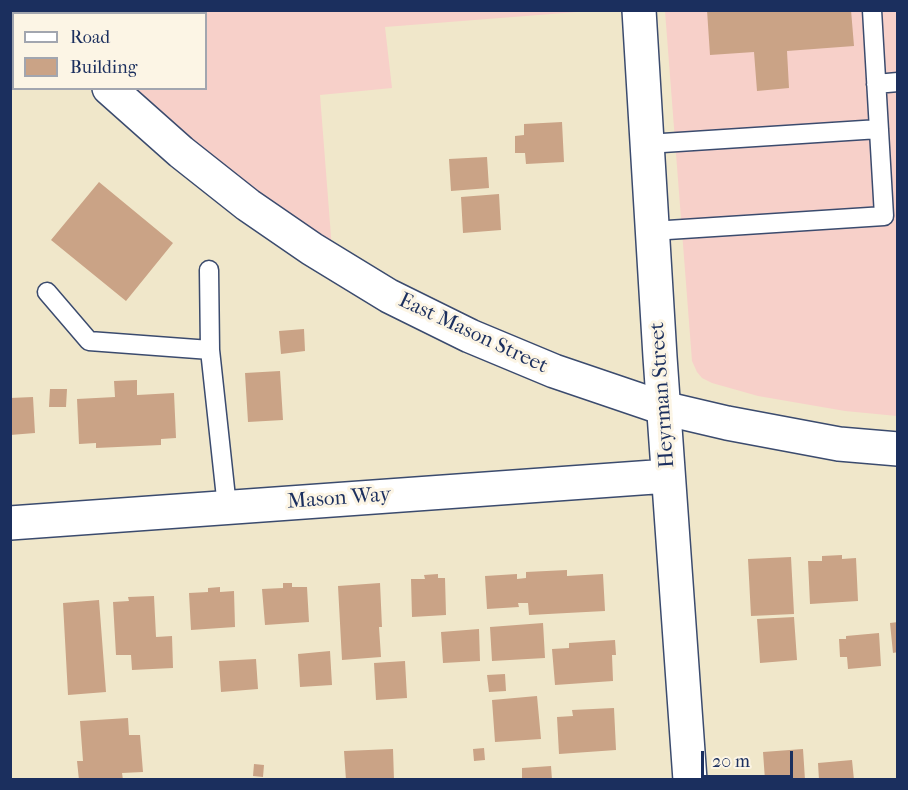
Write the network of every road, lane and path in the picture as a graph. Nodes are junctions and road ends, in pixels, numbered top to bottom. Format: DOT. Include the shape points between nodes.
graph roads {
  1 [pos="639,10"];
  2 [pos="872,10"];
  3 [pos="897,82"];
  4 [pos="876,84"];
  5 [pos="111,90"];
  6 [pos="879,129"];
  7 [pos="647,144"];
  8 [pos="652,231"];
  9 [pos="208,270"];
  10 [pos="47,292"];
  11 [pos="210,350"];
  12 [pos="663,408"];
  13 [pos="897,449"];
  14 [pos="668,476"];
  15 [pos="227,507"];
  16 [pos="10,523"];
  17 [pos="690,780"];
  1 -- 7 [label="street, Heyrman Street"];
  2 -- 4 [label="lane"];
  3 -- 4 [label="lane"];
  4 -- 6 [label="lane"];
  5 -- 12 [label="street, East Mason Street" via="167,141 248,205 389,296 554,371"];
  6 -- 7 [label="lane"];
  6 -- 8 [label="lane" via="884,216"];
  7 -- 8 [label="street, Heyrman Street"];
  8 -- 12 [label="street, Heyrman Street"];
  9 -- 11 [label="lane"];
  10 -- 11 [label="lane" via="89,341"];
  11 -- 15 [label="lane"];
  12 -- 13 [label="street, East Mason Street" via="839,444"];
  12 -- 14 [label="street, Heyrman Street"];
  14 -- 15 [label="street, Mason Way"];
  14 -- 17 [label="street, Heyrman Street"];
  15 -- 16 [label="street, Mason Way"];
}
